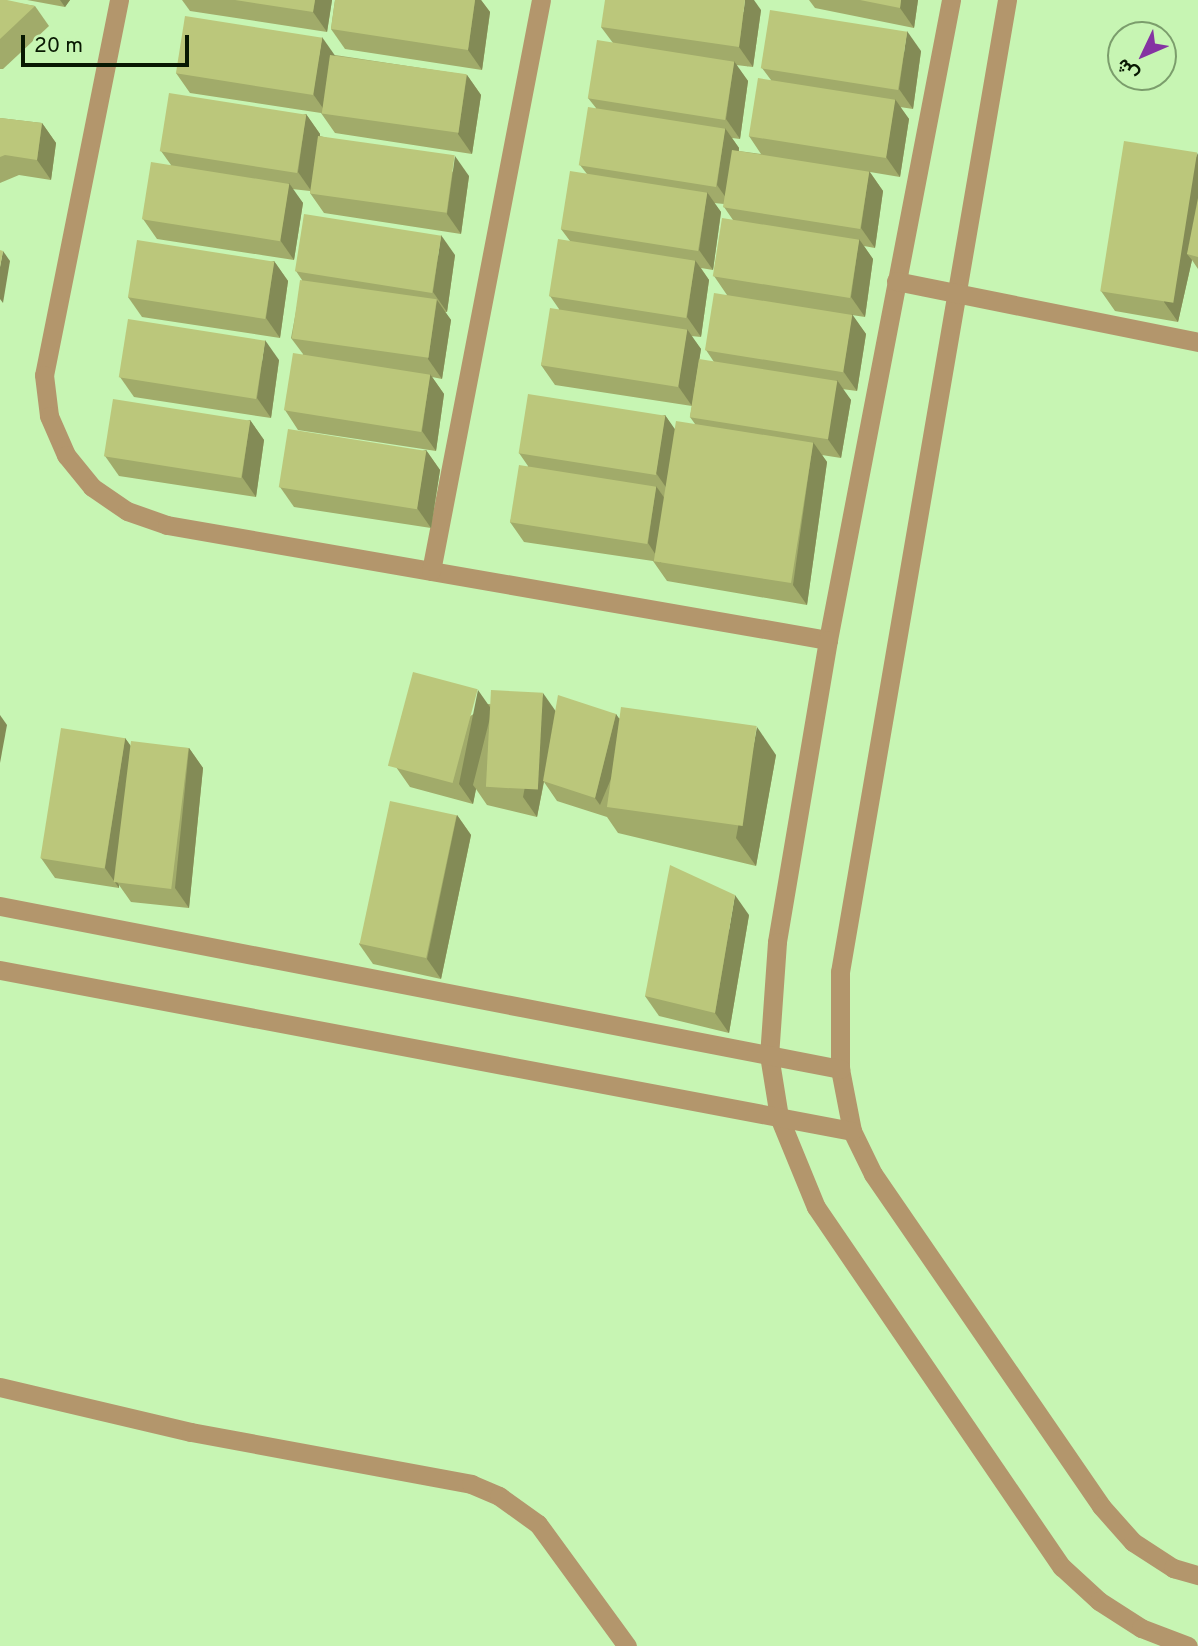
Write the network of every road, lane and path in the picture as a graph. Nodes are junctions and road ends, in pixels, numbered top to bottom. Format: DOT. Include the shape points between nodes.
graph roads {
  1 [pos="119,0"];
  2 [pos="541,0"];
  3 [pos="951,0"];
  4 [pos="1007,0"];
  5 [pos="896,281"];
  6 [pos="955,293"];
  7 [pos="1198,342"];
  8 [pos="431,571"];
  9 [pos="828,640"];
  10 [pos="0,906"];
  11 [pos="0,970"];
  12 [pos="769,1055"];
  13 [pos="840,1069"];
  14 [pos="779,1117"];
  15 [pos="852,1131"];
  16 [pos="0,1387"];
  17 [pos="1198,1576"];
  18 [pos="627,1646"];
  19 [pos="1188,1646"];
  1 -- 8 [label="street" via="44,375 49,416 66,455 101,494 127,511 167,525"];
  2 -- 8 [label="street"];
  3 -- 5 [label="street"];
  4 -- 6 [label="street"];
  5 -- 6 [label="street"];
  5 -- 9 [label="street"];
  6 -- 7 [label="street"];
  6 -- 13 [label="street" via="840,972"];
  8 -- 9 [label="street"];
  9 -- 12 [label="street" via="777,942"];
  10 -- 12 [label="street"];
  11 -- 14 [label="street"];
  12 -- 13 [label="street"];
  12 -- 14 [label="street"];
  13 -- 15 [label="street"];
  14 -- 15 [label="street"];
  14 -- 19 [label="street" via="816,1207 1062,1567 1099,1601 1141,1628"];
  15 -- 17 [label="street" via="873,1174 1101,1506 1133,1542 1173,1568"];
  16 -- 18 [label="street" via="490,1492 538,1524"];
}
